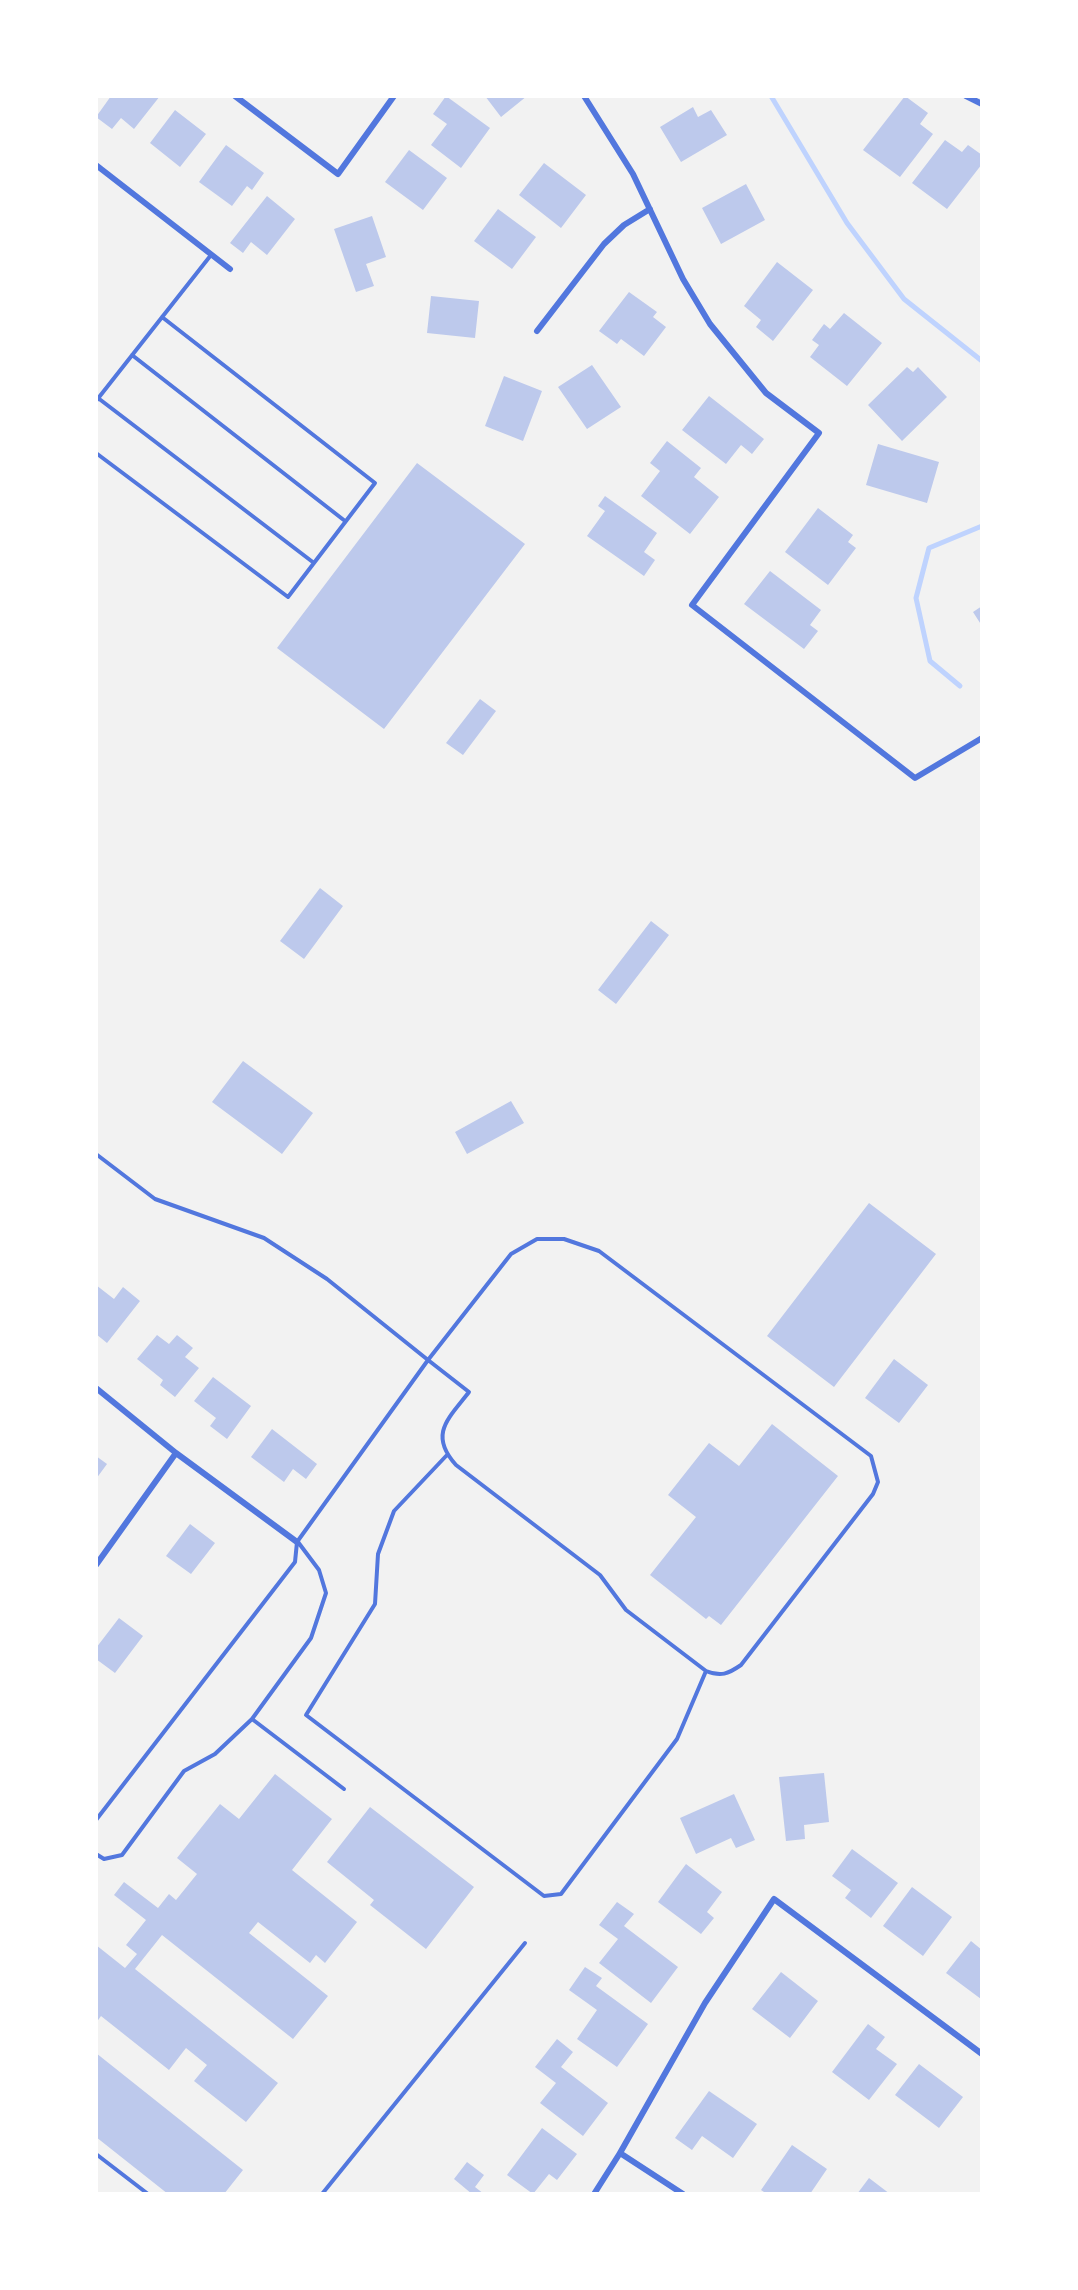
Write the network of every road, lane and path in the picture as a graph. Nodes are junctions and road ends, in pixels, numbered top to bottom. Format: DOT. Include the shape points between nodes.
graph roads {
  1 [pos="235,96"];
  2 [pos="394,96"];
  3 [pos="584,96"];
  4 [pos="966,96"];
  5 [pos="982,104"];
  6 [pos="96,165"];
  7 [pos="650,209"];
  8 [pos="212,255"];
  9 [pos="230,269"];
  10 [pos="162,317"];
  11 [pos="537,331"];
  12 [pos="132,355"];
  13 [pos="97,399"];
  14 [pos="96,453"];
  15 [pos="345,522"];
  16 [pos="314,563"];
  17 [pos="982,738"];
  18 [pos="96,1154"];
  19 [pos="428,1360"];
  20 [pos="96,1388"];
  21 [pos="176,1453"];
  22 [pos="447,1455"];
  23 [pos="297,1542"];
  24 [pos="96,1565"];
  25 [pos="706,1671"];
  26 [pos="252,1719"];
  27 [pos="344,1789"];
  28 [pos="96,1820"];
  29 [pos="96,1854"];
  30 [pos="525,1943"];
  31 [pos="982,2054"];
  32 [pos="620,2153"];
  33 [pos="96,2154"];
  34 [pos="148,2194"];
  35 [pos="322,2194"];
  36 [pos="594,2194"];
  37 [pos="683,2194"];
  1 -- 2 [label="street" via="338,174"];
  3 -- 7 [label="street"];
  4 -- 5 [label="street"];
  6 -- 8 [label="street"];
  7 -- 11 [label="street" via="624,225 604,244"];
  7 -- 17 [label="street" via="683,279 710,324 766,393 819,433 692,605 915,778"];
  8 -- 9 [label="street"];
  8 -- 10 [label="lane"];
  10 -- 12 [label="lane"];
  10 -- 15 [label="lane" via="375,483"];
  12 -- 13 [label="lane"];
  12 -- 15 [label="lane"];
  13 -- 16 [label="lane"];
  14 -- 16 [label="lane" via="288,597"];
  15 -- 16 [label="lane"];
  18 -- 19 [label="lane" via="155,1199 264,1238 327,1279"];
  19 -- 22 [label="lane" via="469,1392 442,1427 441,1441"];
  19 -- 23 [label="lane"];
  19 -- 25 [label="lane" via="511,1254 537,1239 564,1239 599,1251 871,1456 878,1482 868,1501 741,1665 717,1676"];
  20 -- 21 [label="street"];
  21 -- 23 [label="street"];
  21 -- 24 [label="street"];
  22 -- 25 [label="lane" via="600,1575 626,1610"];
  22 -- 25 [label="lane" via="394,1510 378,1554 375,1604 306,1715 544,1896 561,1894 677,1738"];
  23 -- 26 [label="lane" via="318,1570 326,1593 310,1638"];
  23 -- 28 [label="lane" via="295,1562"];
  26 -- 27 [label="lane"];
  26 -- 29 [label="lane" via="215,1754 184,1771 122,1855 104,1859"];
  30 -- 35 [label="lane"];
  31 -- 32 [label="street" via="774,1899 705,2003"];
  32 -- 36 [label="street"];
  32 -- 37 [label="street"];
  33 -- 34 [label="lane"];
}
